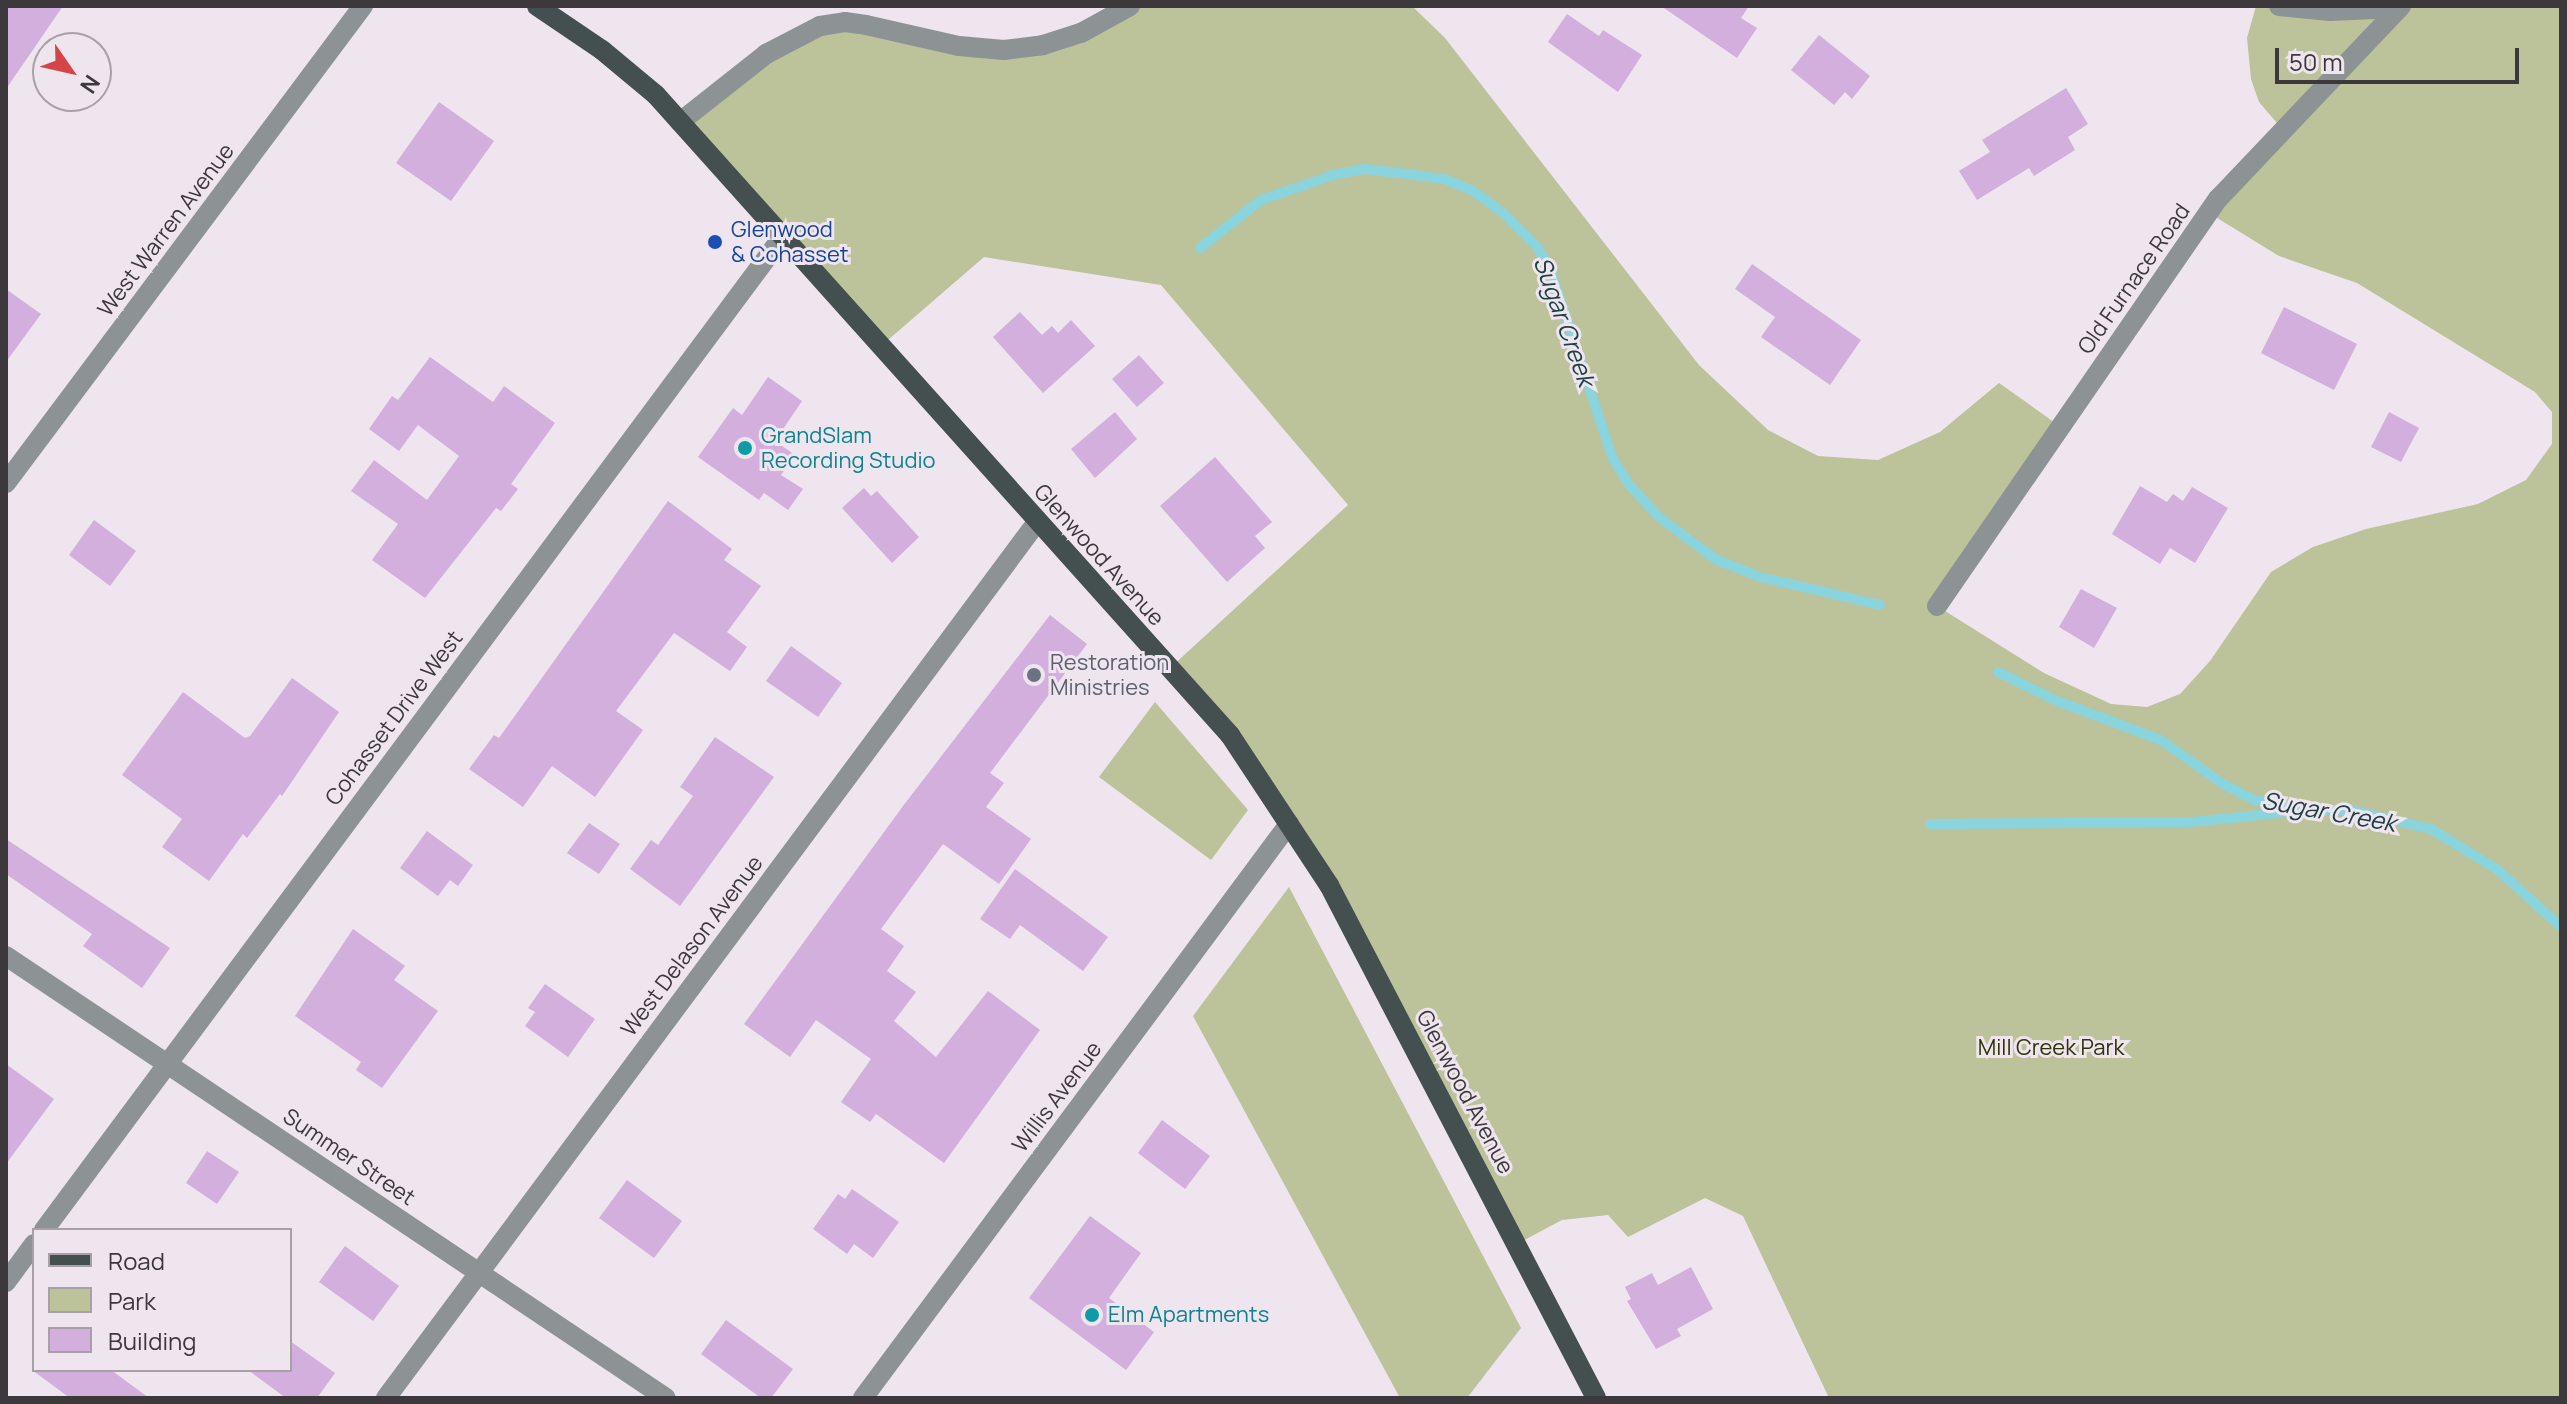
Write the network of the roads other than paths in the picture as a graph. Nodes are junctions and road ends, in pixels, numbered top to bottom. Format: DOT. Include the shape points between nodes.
graph roads {
  1 [pos="363,6"];
  2 [pos="537,6"];
  3 [pos="1130,6"];
  4 [pos="2279,6"];
  5 [pos="2400,7"];
  6 [pos="680,122"];
  7 [pos="783,236"];
  8 [pos="6,483"];
  9 [pos="1037,522"];
  10 [pos="1937,606"];
  11 [pos="1289,824"];
  12 [pos="6,956"];
  13 [pos="168,1064"];
  14 [pos="45,1228"];
  15 [pos="32,1247"];
  16 [pos="478,1273"];
  17 [pos="6,1282"];
  18 [pos="386,1398"];
  19 [pos="666,1398"];
  20 [pos="863,1398"];
  21 [pos="1596,1398"];
  1 -- 8 [label="street, West Warren Avenue"];
  2 -- 6 [label="main road, Glenwood Avenue" via="646,86"];
  3 -- 6 [label="street" via="1081,33 1004,50 845,22 820,26 766,54"];
  4 -- 5 [label="street" via="2330,11"];
  5 -- 10 [label="street, Old Furnace Road" via="2218,199"];
  6 -- 7 [label="main road, Glenwood Avenue"];
  7 -- 9 [label="main road, Glenwood Avenue"];
  7 -- 13 [label="street, Cohasset Drive West"];
  9 -- 11 [label="main road, Glenwood Avenue" via="1230,735"];
  9 -- 16 [label="street, West Delason Avenue"];
  11 -- 20 [label="street, Willis Avenue"];
  11 -- 21 [label="main road, Glenwood Avenue" via="1329,885"];
  12 -- 13 [label="street, Summer Street"];
  13 -- 14 [label="street, Cohasset Drive West"];
  13 -- 16 [label="street, Summer Street"];
  15 -- 17 [label="street"];
  16 -- 18 [label="street, West Delason Avenue"];
  16 -- 19 [label="street, Summer Street"];
}
